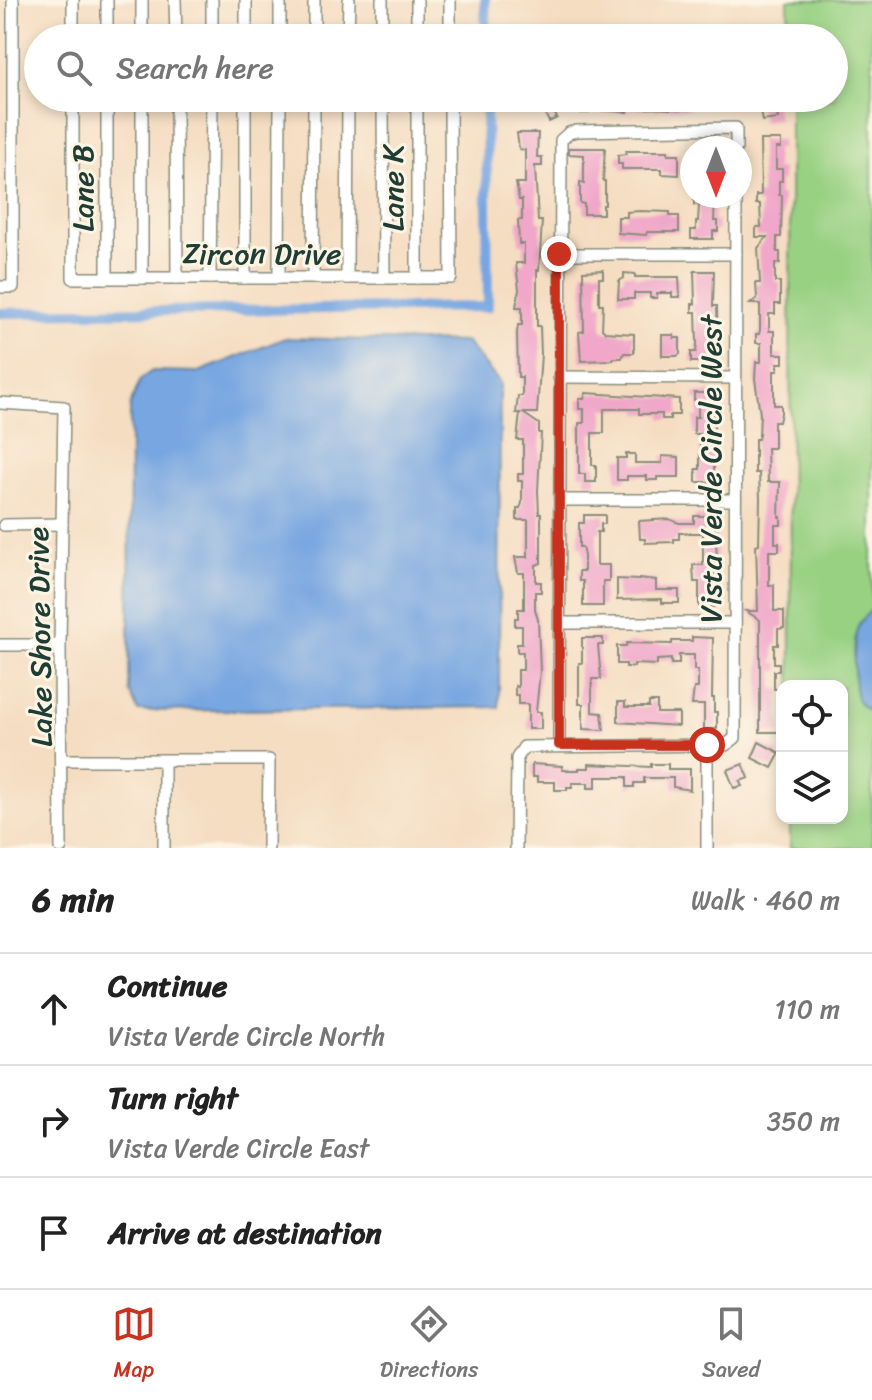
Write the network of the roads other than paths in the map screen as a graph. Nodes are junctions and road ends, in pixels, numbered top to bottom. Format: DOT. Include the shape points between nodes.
graph roads {
  1 [pos="13,0"];
  2 [pos="73,0"];
  3 [pos="107,0"];
  4 [pos="142,0"];
  5 [pos="175,0"];
  6 [pos="212,0"];
  7 [pos="246,0"];
  8 [pos="280,0"];
  9 [pos="314,0"];
  10 [pos="349,0"];
  11 [pos="382,0"];
  12 [pos="417,0"];
  13 [pos="450,0"];
  14 [pos="73,24"];
  15 [pos="107,24"];
  16 [pos="142,24"];
  17 [pos="176,24"];
  18 [pos="212,24"];
  19 [pos="246,24"];
  20 [pos="280,24"];
  21 [pos="314,24"];
  22 [pos="348,24"];
  23 [pos="382,24"];
  24 [pos="417,24"];
  25 [pos="450,24"];
  26 [pos="73,112"];
  27 [pos="107,112"];
  28 [pos="142,112"];
  29 [pos="176,112"];
  30 [pos="212,112"];
  31 [pos="245,112"];
  32 [pos="280,112"];
  33 [pos="314,112"];
  34 [pos="348,112"];
  35 [pos="383,112"];
  36 [pos="417,112"];
  37 [pos="450,112"];
  38 [pos="736,136"];
  39 [pos="736,208"];
  40 [pos="559,254"];
  41 [pos="736,254"];
  42 [pos="107,278"];
  43 [pos="142,278"];
  44 [pos="177,278"];
  45 [pos="210,278"];
  46 [pos="245,278"];
  47 [pos="279,278"];
  48 [pos="313,278"];
  49 [pos="347,278"];
  50 [pos="384,278"];
  51 [pos="417,278"];
  52 [pos="6,287"];
  53 [pos="559,377"];
  54 [pos="735,378"];
  55 [pos="0,403"];
  56 [pos="560,500"];
  57 [pos="735,500"];
  58 [pos="62,524"];
  59 [pos="4,525"];
  60 [pos="560,623"];
  61 [pos="735,623"];
  62 [pos="0,645"];
  63 [pos="60,645"];
  64 [pos="559,745"];
  65 [pos="707,745"];
  66 [pos="61,760"];
  67 [pos="164,762"];
  68 [pos="61,848"];
  69 [pos="164,848"];
  70 [pos="268,848"];
  71 [pos="516,848"];
  72 [pos="707,848"];
  1 -- 52 [label="street"];
  2 -- 14 [label="street"];
  3 -- 15 [label="street"];
  4 -- 16 [label="street"];
  5 -- 17 [label="street"];
  6 -- 18 [label="street"];
  7 -- 19 [label="street"];
  8 -- 20 [label="street"];
  9 -- 21 [label="street"];
  10 -- 22 [label="street"];
  11 -- 23 [label="street"];
  12 -- 24 [label="street"];
  13 -- 25 [label="street"];
  26 -- 42 [label="street, Zircon Drive" via="73,278"];
  27 -- 42 [label="street, Lane B"];
  28 -- 43 [label="street"];
  29 -- 44 [label="street"];
  30 -- 45 [label="street"];
  31 -- 46 [label="street"];
  32 -- 47 [label="street"];
  33 -- 48 [label="street"];
  34 -- 49 [label="street"];
  35 -- 50 [label="street"];
  36 -- 51 [label="street, Lane K"];
  37 -- 51 [label="street, Zircon Drive" via="451,278"];
  38 -- 40 [label="street" via="736,128 576,131 564,136"];
  39 -- 41 [label="street, Vista Verde Circle West"];
  40 -- 41 [label="street"];
  40 -- 53 [label="street"];
  41 -- 54 [label="street, Vista Verde Circle West"];
  42 -- 43 [label="street, Zircon Drive"];
  43 -- 44 [label="street, Zircon Drive"];
  44 -- 45 [label="street, Zircon Drive"];
  45 -- 46 [label="street, Zircon Drive"];
  46 -- 47 [label="street, Zircon Drive"];
  47 -- 48 [label="street, Zircon Drive"];
  48 -- 49 [label="street, Zircon Drive"];
  49 -- 50 [label="street, Zircon Drive"];
  50 -- 51 [label="street, Zircon Drive"];
  53 -- 54 [label="street"];
  53 -- 56 [label="street"];
  54 -- 57 [label="street, Vista Verde Circle West"];
  55 -- 58 [label="street, Lake Shore Drive" via="64,407"];
  56 -- 57 [label="street"];
  56 -- 60 [label="street"];
  57 -- 61 [label="street, Vista Verde Circle West"];
  58 -- 59 [label="street"];
  58 -- 63 [label="street, Lake Shore Drive"];
  60 -- 61 [label="street"];
  60 -- 64 [label="street"];
  61 -- 65 [label="street, Vista Verde Circle West" via="736,734 726,745"];
  62 -- 63 [label="street"];
  63 -- 66 [label="street, Lake Shore Drive"];
  64 -- 65 [label="street"];
  64 -- 71 [label="street" via="520,750"];
  65 -- 72 [label="street"];
  66 -- 67 [label="street, Lake Shore Drive"];
  66 -- 68 [label="street"];
  67 -- 69 [label="street"];
  67 -- 70 [label="street, Lake Shore Drive" via="269,760"];
}
